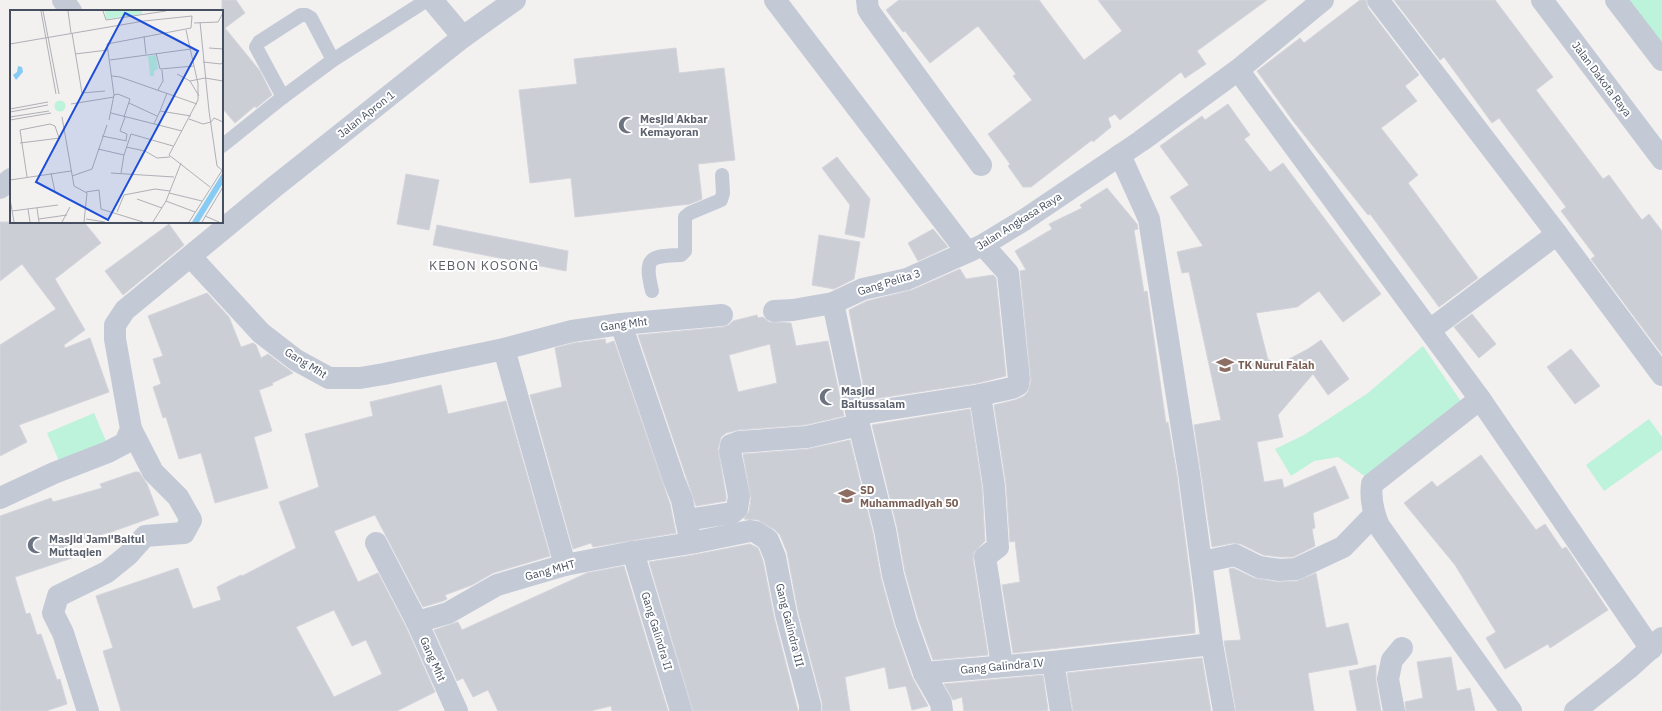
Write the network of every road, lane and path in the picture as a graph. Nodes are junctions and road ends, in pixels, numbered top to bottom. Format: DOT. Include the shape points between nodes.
graph roads {
  1 [pos="63,0"];
  2 [pos="427,0"];
  3 [pos="432,0"];
  4 [pos="515,0"];
  5 [pos="775,0"];
  6 [pos="867,0"];
  7 [pos="1323,0"];
  8 [pos="1378,0"];
  9 [pos="1542,0"];
  10 [pos="1616,0"];
  11 [pos="1302,7"];
  12 [pos="70,10"];
  13 [pos="463,37"];
  14 [pos="333,60"];
  15 [pos="1662,60"];
  16 [pos="1238,70"];
  17 [pos="283,96"];
  18 [pos="223,145"];
  19 [pos="1120,155"];
  20 [pos="1662,159"];
  21 [pos="982,165"];
  22 [pos="722,175"];
  23 [pos="10,180"];
  24 [pos="0,188"];
  25 [pos="225,222"];
  26 [pos="1557,234"];
  27 [pos="975,249"];
  28 [pos="191,257"];
  29 [pos="652,291"];
  30 [pos="833,303"];
  31 [pos="774,311"];
  32 [pos="722,315"];
  33 [pos="621,324"];
  34 [pos="1430,330"];
  35 [pos="504,349"];
  36 [pos="1662,375"];
  37 [pos="980,395"];
  38 [pos="1480,399"];
  39 [pos="859,419"];
  40 [pos="131,429"];
  41 [pos="0,498"];
  42 [pos="1374,515"];
  43 [pos="686,520"];
  44 [pos="768,540"];
  45 [pos="376,542"];
  46 [pos="691,543"];
  47 [pos="633,552"];
  48 [pos="1202,562"];
  49 [pos="565,565"];
  50 [pos="417,622"];
  51 [pos="1656,643"];
  52 [pos="1212,644"];
  53 [pos="1402,648"];
  54 [pos="1053,662"];
  55 [pos="1002,665"];
  56 [pos="924,673"];
  57 [pos="88,711"];
  58 [pos="457,711"];
  59 [pos="681,711"];
  60 [pos="810,711"];
  61 [pos="942,711"];
  62 [pos="1060,711"];
  63 [pos="1224,711"];
  64 [pos="1394,711"];
  65 [pos="1511,711"];
  66 [pos="1575,711"];
  1 -- 12 [label="street"];
  2 -- 14 [label="lane"];
  3 -- 13 [label="street"];
  4 -- 13 [label="street, Jalan Apron 1"];
  5 -- 27 [label="street, Jalan Angkasa Raya"];
  6 -- 21 [label="street" via="871,14"];
  7 -- 11 [label="street, Jalan Angkasa Raya"];
  8 -- 26 [label="street"];
  9 -- 20 [label="street, Jalan Dakota Raya"];
  10 -- 15 [label="street"];
  11 -- 16 [label="street, Jalan Angkasa Raya"];
  13 -- 25 [label="street, Jalan Apron 1" via="273,188"];
  14 -- 17 [label="lane"];
  14 -- 17 [label="lane" via="311,18 306,15 301,15 259,42 256,47"];
  16 -- 19 [label="street, Jalan Angkasa Raya"];
  16 -- 34 [label="street"];
  17 -- 18 [label="lane"];
  19 -- 27 [label="street, Jalan Angkasa Raya" via="1024,220"];
  19 -- 48 [label="street" via="1149,219"];
  22 -- 29 [label="lane" via="721,200 685,217 684,254 657,256 651,261 648,274"];
  23 -- 24 [label="street"];
  25 -- 28 [label="street, Jalan Apron 1"];
  26 -- 34 [label="street"];
  26 -- 36 [label="street"];
  27 -- 30 [label="street, Gang Pelita 3" via="907,279 863,289"];
  27 -- 37 [label="street" via="1008,273 1019,378 1018,385 1012,388"];
  28 -- 35 [label="street, Gang Mht" via="261,333 296,360 329,378 360,378"];
  28 -- 40 [label="street, Jalan Apron 1" via="125,310 115,325 115,339"];
  30 -- 31 [label="street"];
  30 -- 39 [label="street"];
  32 -- 33 [label="street, Gang Mht" via="659,317"];
  33 -- 35 [label="street, Gang Mht" via="572,331"];
  33 -- 43 [label="street, Gang MHT" via="682,500"];
  34 -- 38 [label="street"];
  35 -- 49 [label="street, Gang Mht"];
  37 -- 39 [label="street"];
  37 -- 55 [label="street" via="994,486 998,547 985,557"];
  38 -- 42 [label="street" via="1372,484"];
  38 -- 51 [label="street"];
  39 -- 43 [label="street" via="807,437 739,442 732,445 730,452 739,496 737,508 732,513"];
  39 -- 56 [label="street" via="906,622"];
  40 -- 41 [label="street" via="125,443 108,452"];
  40 -- 57 [label="street" via="153,472 178,497 192,520 184,533 145,536 107,572 58,596 53,613 63,633"];
  42 -- 48 [label="street" via="1343,547 1296,569 1259,567 1235,555"];
  42 -- 65 [label="street"];
  43 -- 46 [label="street, Gang MHT"];
  44 -- 46 [label="street, Gang MHT" via="750,531"];
  44 -- 60 [label="street, Gang Galindra III" via="775,557"];
  45 -- 50 [label="street, Gang Mht"];
  46 -- 47 [label="street, Gang MHT"];
  47 -- 49 [label="street, Gang MHT"];
  47 -- 59 [label="street, Gang Galindra II"];
  48 -- 52 [label="street"];
  49 -- 50 [label="street, Gang MHT" via="497,585 448,613"];
  50 -- 58 [label="street, Gang Mht"];
  51 -- 66 [label="street" via="1628,670"];
  52 -- 54 [label="street"];
  52 -- 63 [label="street"];
  53 -- 64 [label="street" via="1392,660 1388,678"];
  54 -- 55 [label="street, Gang Galindra IV"];
  54 -- 62 [label="street, Gang Galindra IV"];
  55 -- 56 [label="street, Gang Galindra IV"];
  56 -- 61 [label="street"];
}
